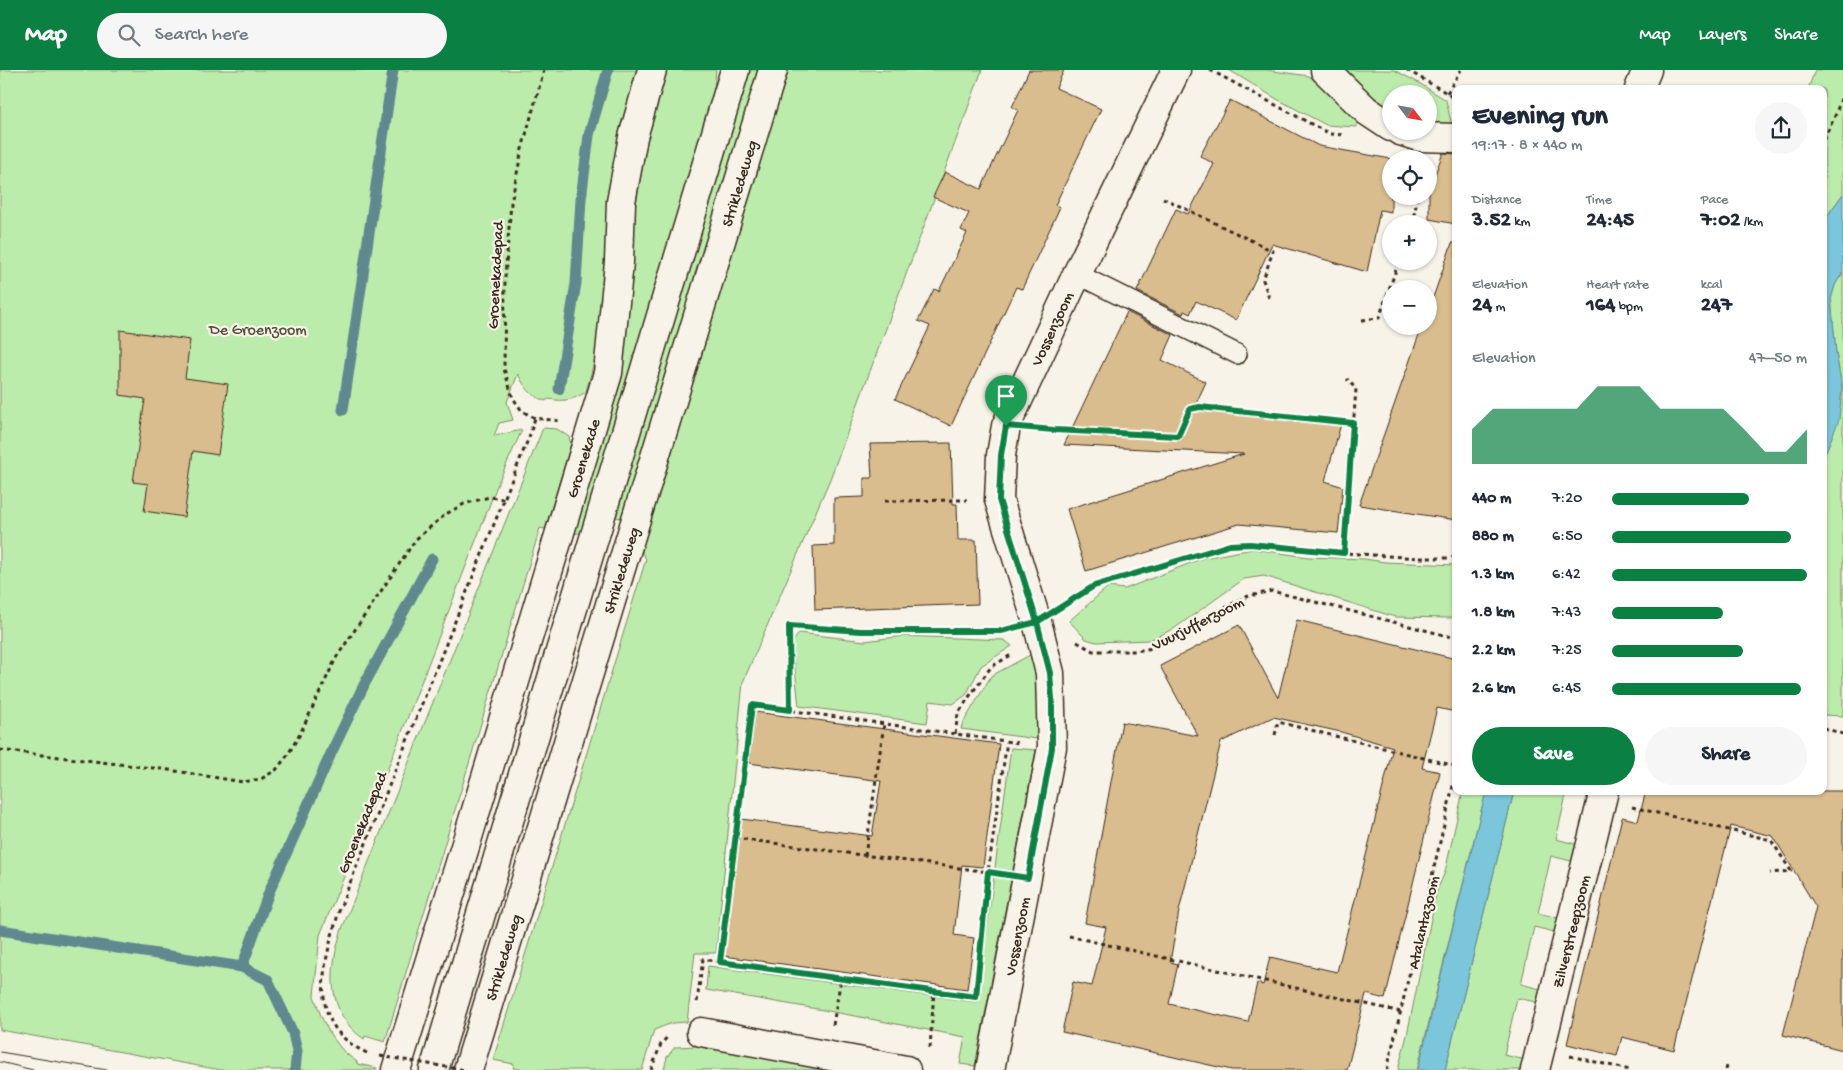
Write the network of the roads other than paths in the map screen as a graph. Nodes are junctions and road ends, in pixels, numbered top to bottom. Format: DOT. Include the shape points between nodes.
graph roads {
  1 [pos="652,70"];
  2 [pos="735,70"];
  3 [pos="773,70"];
  4 [pos="1176,70"];
  5 [pos="1325,70"];
  6 [pos="1647,70"];
  7 [pos="1641,85"];
  8 [pos="1382,121"];
  9 [pos="1438,138"];
  10 [pos="1452,138"];
  11 [pos="1077,274"];
  12 [pos="1237,354"];
  13 [pos="1603,796"];
  14 [pos="701,1032"];
  15 [pos="1538,1060"];
  16 [pos="388,1063"];
  17 [pos="434,1070"];
  18 [pos="467,1070"];
  19 [pos="906,1070"];
  20 [pos="990,1070"];
  1 -- 16 [label="street, Groenekade" via="633,137 623,193 608,372 468,837"];
  2 -- 17 [label="street, Strikledeweg"];
  3 -- 18 [label="street, Strikledeweg"];
  4 -- 11 [label="street, Vossenzoom"];
  5 -- 8 [label="street" via="1367,111"];
  6 -- 7 [label="street"];
  9 -- 10 [label="street"];
  11 -- 12 [label="lane"];
  11 -- 20 [label="street, Vossenzoom" via="1006,426 1001,455 999,500 1050,673 1052,748"];
  13 -- 15 [label="street, Zilverstreepzoom"];
  14 -- 19 [label="street"];
}
